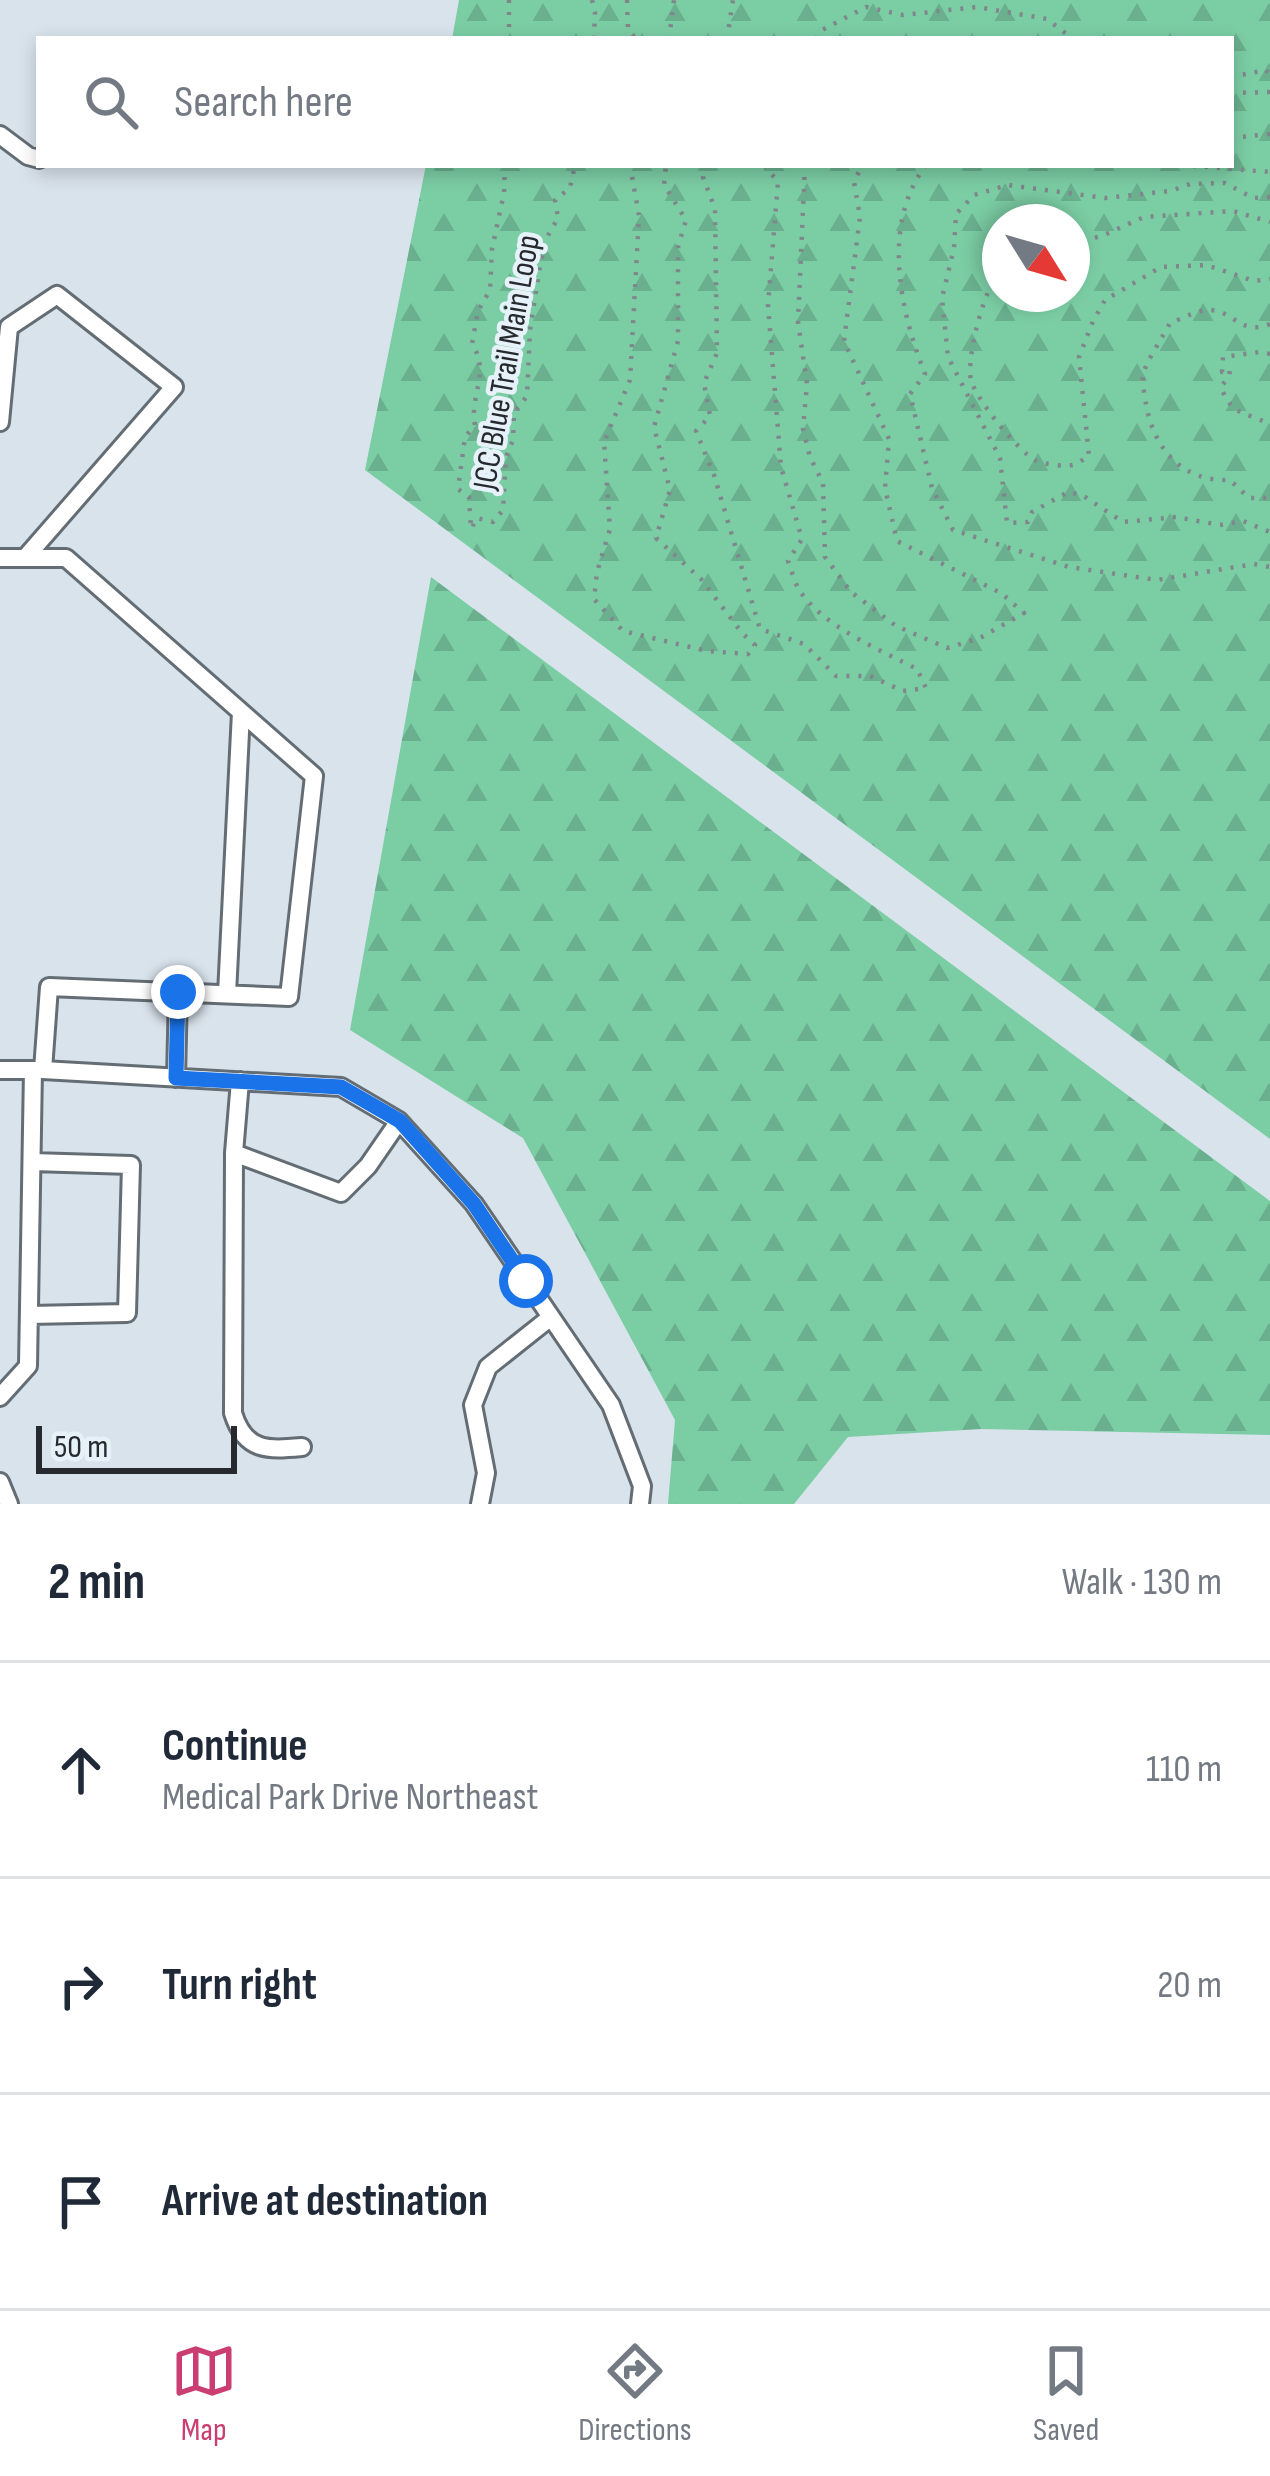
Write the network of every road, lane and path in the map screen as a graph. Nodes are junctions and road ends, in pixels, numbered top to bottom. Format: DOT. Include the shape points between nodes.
graph roads {
  1 [pos="509,0"];
  2 [pos="592,0"];
  3 [pos="627,0"];
  4 [pos="674,0"];
  5 [pos="733,0"];
  6 [pos="509,36"];
  7 [pos="594,36"];
  8 [pos="634,36"];
  9 [pos="669,36"];
  10 [pos="728,36"];
  11 [pos="818,36"];
  12 [pos="1069,36"];
  13 [pos="1270,75"];
  14 [pos="1234,76"];
  15 [pos="1270,92"];
  16 [pos="1234,94"];
  17 [pos="1270,134"];
  18 [pos="0,135"];
  19 [pos="1234,138"];
  20 [pos="36,158"];
  21 [pos="505,168"];
  22 [pos="574,168"];
  23 [pos="631,168"];
  24 [pos="666,168"];
  25 [pos="706,168"];
  26 [pos="766,168"];
  27 [pos="805,168"];
  28 [pos="861,168"];
  29 [pos="924,168"];
  30 [pos="1219,168"];
  31 [pos="1270,172"];
  32 [pos="1270,197"];
  33 [pos="1270,222"];
  34 [pos="1090,239"];
  35 [pos="1270,279"];
  36 [pos="982,312"];
  37 [pos="1270,324"];
  38 [pos="1270,354"];
  39 [pos="0,422"];
  40 [pos="1270,424"];
  41 [pos="1270,498"];
  42 [pos="1270,532"];
  43 [pos="0,558"];
  44 [pos="25,558"];
  45 [pos="1270,567"];
  46 [pos="241,712"];
  47 [pos="178,992"];
  48 [pos="227,994"];
  49 [pos="0,1070"];
  50 [pos="38,1070"];
  51 [pos="176,1078"];
  52 [pos="240,1082"];
  53 [pos="400,1121"];
  54 [pos="234,1153"];
  55 [pos="32,1162"];
  56 [pos="29,1315"];
  57 [pos="551,1317"];
  58 [pos="0,1397"];
  59 [pos="302,1448"];
  60 [pos="0,1482"];
  61 [pos="9,1504"];
  62 [pos="480,1504"];
  63 [pos="640,1504"];
  1 -- 6 [label="path"];
  2 -- 7 [label="path"];
  3 -- 8 [label="path"];
  4 -- 9 [label="path"];
  5 -- 10 [label="path"];
  11 -- 12 [label="path" via="866,8 903,15 977,8 1047,19"];
  13 -- 14 [label="path"];
  15 -- 16 [label="path"];
  17 -- 19 [label="path"];
  18 -- 20 [label="lane"];
  21 -- 22 [label="path, JCC Blue Trail Main Loop" via="490,290 472,344 482,380 458,489 469,497 472,529 477,518 493,522 503,510 514,413 527,397 541,260 558,218 554,200 570,188"];
  23 -- 24 [label="path" via="639,216 630,380 604,442 610,529 594,599 623,631 748,654 755,645 656,538 670,490 654,427 678,341 678,247 686,220 664,185"];
  25 -- 26 [label="path" via="715,208 717,352 704,383 710,416 696,431 760,628 804,644 836,676 870,676 903,691 926,688 917,669 824,616 799,590 788,561 802,539 781,467 768,304 778,182"];
  27 -- 28 [label="path" via="803,429 824,483 825,557 851,592 896,626 947,648 1024,614 1001,593 897,541 885,488 889,439 844,341"];
  29 -- 45 [label="path" via="903,209 899,272 925,374 910,394 932,488 953,530 1069,567 1157,580"];
  30 -- 31 [label="path"];
  32 -- 42 [label="path" via="1253,198 1225,183 1105,198 1008,184 974,195 956,214 943,298 948,357 1000,458 1007,523 1028,522 1068,492 1123,522 1244,520"];
  33 -- 34 [label="path" via="1233,211 1144,217"];
  35 -- 36 [label="path" via="1206,265 1161,267 1105,300 1079,357 1089,456 1072,465 1037,462 988,412 970,378"];
  37 -- 41 [label="path" via="1247,327 1207,309 1170,323 1143,376 1164,454 1206,481 1230,480 1250,498"];
  38 -- 40 [label="path" via="1223,356 1222,372 1230,370 1221,387 1243,415"];
  39 -- 44 [label="lane" via="9,327 57,295 174,387"];
  43 -- 44 [label="lane"];
  44 -- 46 [label="lane" via="66,558"];
  46 -- 48 [label="lane"];
  46 -- 48 [label="lane" via="314,776 290,997"];
  47 -- 48 [label="lane"];
  47 -- 50 [label="lane" via="49,987"];
  47 -- 51 [label="lane"];
  49 -- 50 [label="lane"];
  50 -- 51 [label="lane"];
  50 -- 55 [label="lane"];
  51 -- 52 [label="lane"];
  52 -- 53 [label="lane" via="341,1087"];
  52 -- 54 [label="lane"];
  53 -- 54 [label="lane" via="341,1193"];
  53 -- 57 [label="lane" via="474,1204"];
  54 -- 59 [label="lane" via="232,1413 238,1432 266,1450"];
  55 -- 56 [label="lane"];
  55 -- 56 [label="lane" via="131,1165 127,1313"];
  56 -- 58 [label="lane" via="28,1366"];
  57 -- 62 [label="lane" via="488,1366 473,1406 485,1473"];
  57 -- 63 [label="lane" via="611,1405 642,1486"];
  60 -- 61 [label="lane"];
}
